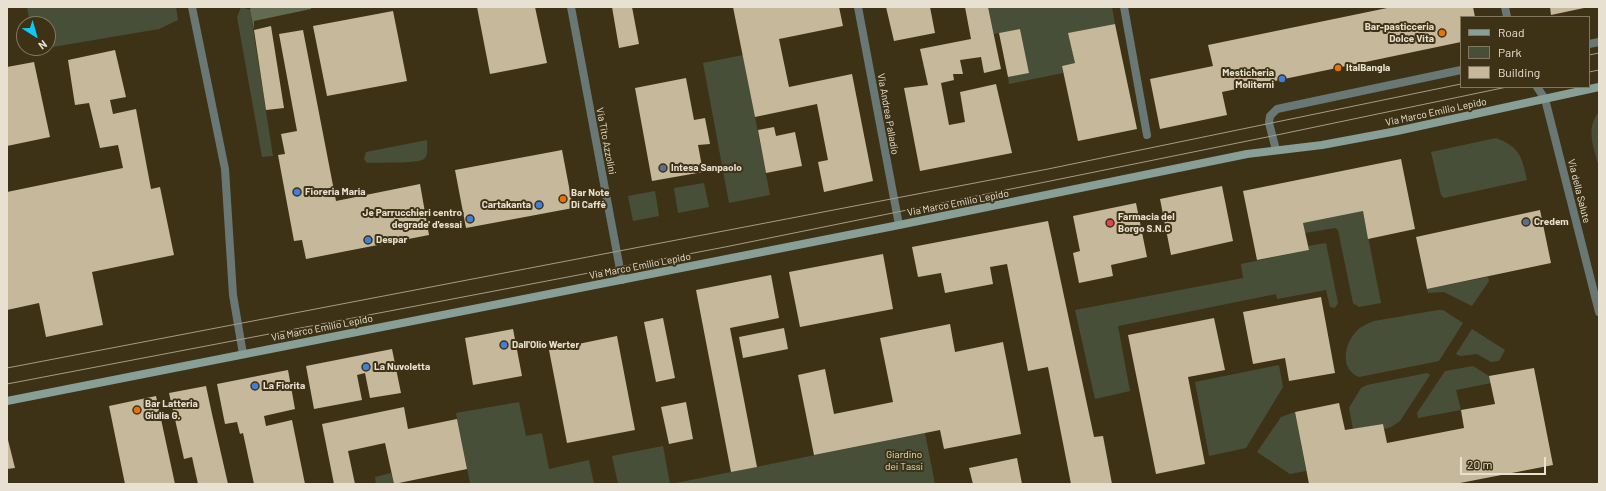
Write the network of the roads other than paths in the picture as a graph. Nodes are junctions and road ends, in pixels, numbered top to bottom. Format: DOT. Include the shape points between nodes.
graph roads {
  1 [pos="192,7"];
  2 [pos="571,7"];
  3 [pos="858,7"];
  4 [pos="1124,7"];
  5 [pos="1460,70"];
  6 [pos="1599,87"];
  7 [pos="1538,88"];
  8 [pos="1545,98"];
  9 [pos="1147,135"];
  10 [pos="1276,150"];
  11 [pos="899,225"];
  12 [pos="622,280"];
  13 [pos="1599,312"];
  14 [pos="243,354"];
  15 [pos="7,401"];
  1 -- 14 [label="street" via="225,169 233,295"];
  2 -- 12 [label="street, Via Tito Azzolini"];
  3 -- 11 [label="street, Via Andrea Palladio"];
  4 -- 9 [label="street"];
  5 -- 10 [label="street" via="1277,109 1270,116 1269,124"];
  6 -- 8 [label="main road, Via Marco Emilio Lepido"];
  7 -- 8 [label="street"];
  8 -- 10 [label="main road, Via Marco Emilio Lepido" via="1322,145"];
  8 -- 13 [label="street, Via della Salute"];
  10 -- 11 [label="main road, Via Marco Emilio Lepido" via="1254,152"];
  11 -- 12 [label="main road, Via Marco Emilio Lepido"];
  12 -- 14 [label="main road, Via Marco Emilio Lepido"];
  14 -- 15 [label="main road, Via Marco Emilio Lepido"];
}
